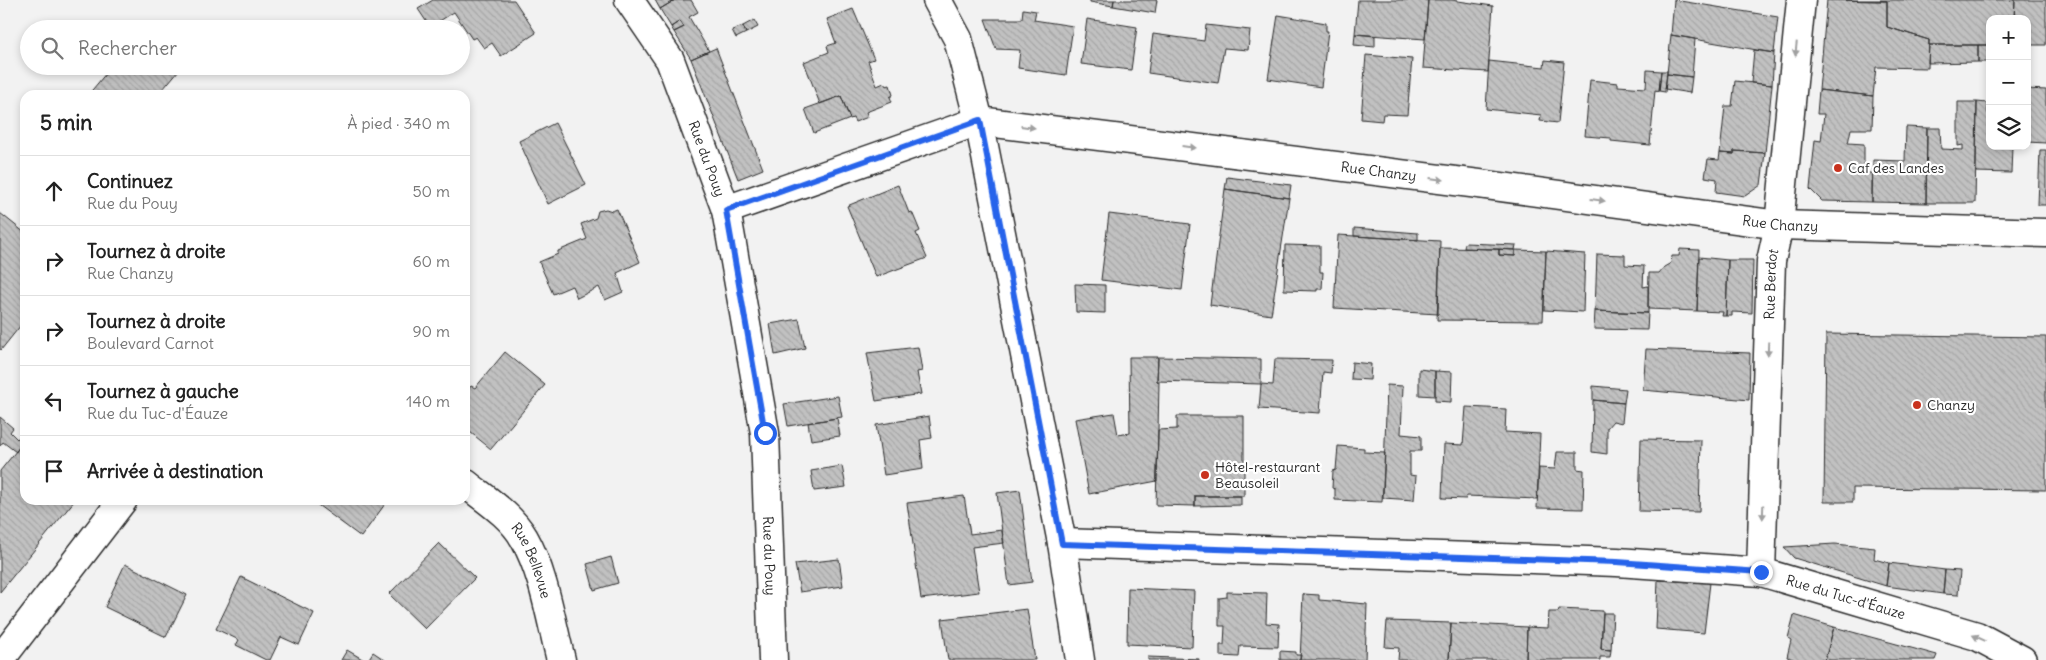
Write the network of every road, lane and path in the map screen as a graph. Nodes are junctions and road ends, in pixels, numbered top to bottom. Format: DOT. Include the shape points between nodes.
graph roads {
  1 [pos="629,0"];
  2 [pos="937,0"];
  3 [pos="1801,0"];
  4 [pos="980,120"];
  5 [pos="726,210"];
  6 [pos="1779,225"];
  7 [pos="2046,233"];
  8 [pos="470,487"];
  9 [pos="119,505"];
  10 [pos="1062,544"];
  11 [pos="1761,572"];
  12 [pos="0,660"];
  13 [pos="561,660"];
  14 [pos="773,660"];
  15 [pos="1080,660"];
  16 [pos="2022,660"];
  1 -- 5 [label="street, Rue du Pouy" via="670,60"];
  2 -- 4 [label="street" via="958,39"];
  3 -- 6 [label="street, Rue Berdot, one-way"];
  4 -- 5 [label="street, Rue Chanzy"];
  4 -- 6 [label="street, Rue Chanzy, one-way"];
  4 -- 10 [label="street"];
  5 -- 14 [label="street, Rue du Pouy" via="765,433"];
  6 -- 7 [label="street, Rue Chanzy"];
  6 -- 11 [label="street, Rue Berdot, one-way" via="1771,261"];
  8 -- 13 [label="street, Rue Bellevue" via="505,516 524,537 537,568"];
  9 -- 12 [label="street"];
  10 -- 11 [label="street, Rue du Tuc-d'Éauze" via="1617,562"];
  10 -- 15 [label="street"];
  16 -- 11 [label="street, Rue du Tuc-d'Éauze, one-way" via="1976,636"];
}
